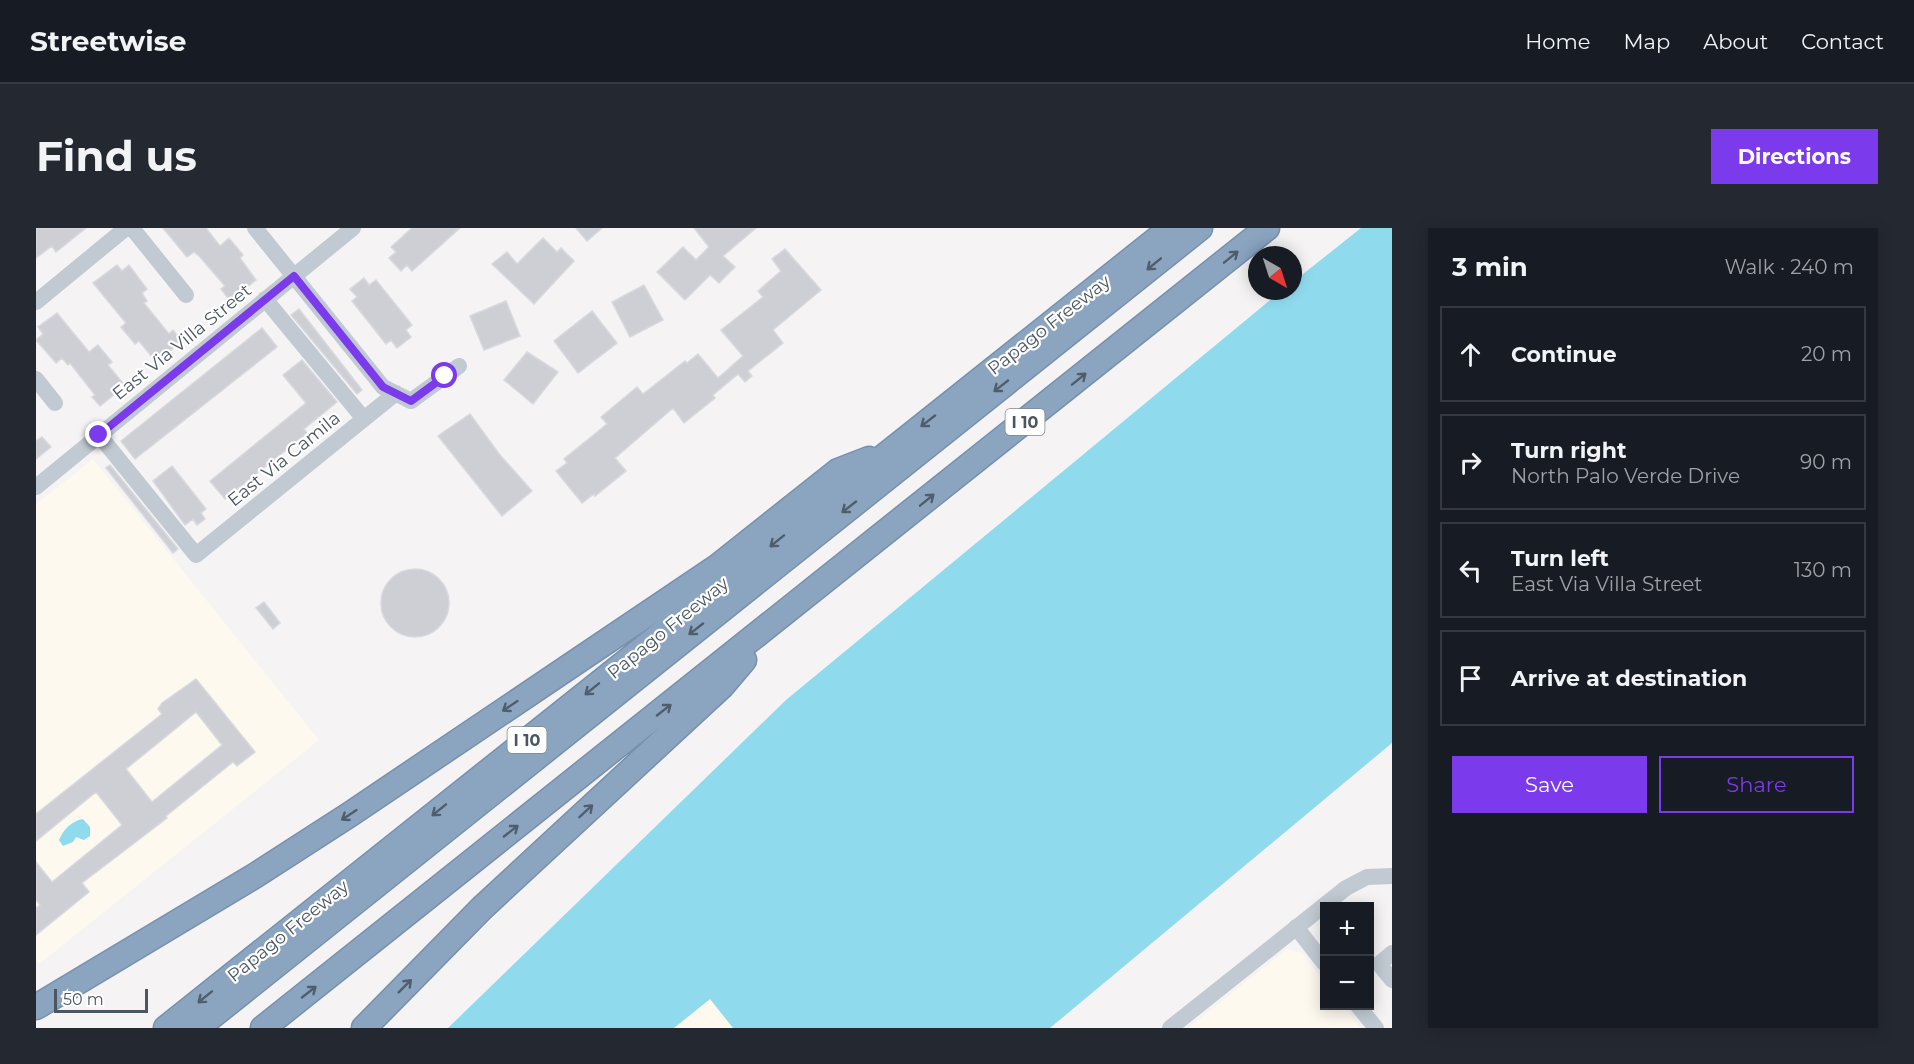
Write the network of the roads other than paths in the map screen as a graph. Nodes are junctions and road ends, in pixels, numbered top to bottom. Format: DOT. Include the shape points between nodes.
graph roads {
  1 [pos="126,228"];
  2 [pos="132,228"];
  3 [pos="255,228"];
  4 [pos="353,228"];
  5 [pos="1171,228"];
  6 [pos="1200,228"];
  7 [pos="1267,228"];
  8 [pos="294,276"];
  9 [pos="186,295"];
  10 [pos="265,299"];
  11 [pos="36,302"];
  12 [pos="459,366"];
  13 [pos="36,380"];
  14 [pos="396,393"];
  15 [pos="55,402"];
  16 [pos="364,419"];
  17 [pos="99,435"];
  18 [pos="888,452"];
  19 [pos="36,486"];
  20 [pos="783,615"];
  21 [pos="1392,876"];
  22 [pos="1296,927"];
  23 [pos="1392,953"];
  24 [pos="1320,958"];
  25 [pos="1392,980"];
  26 [pos="36,1007"];
  27 [pos="1362,1010"];
  28 [pos="166,1028"];
  29 [pos="197,1028"];
  30 [pos="264,1028"];
  31 [pos="364,1028"];
  32 [pos="1170,1028"];
  33 [pos="1376,1028"];
  1 -- 11 [label="street"];
  2 -- 9 [label="street"];
  3 -- 8 [label="street"];
  4 -- 8 [label="street, East Via Villa Street"];
  5 -- 18 [label="highway, Papago Freeway / I 10, one-way"];
  6 -- 29 [label="highway, one-way"];
  20 -- 7 [label="highway, I 10, one-way"];
  8 -- 10 [label="street, East Via Villa Street"];
  8 -- 14 [label="street" via="383,387"];
  10 -- 16 [label="street"];
  10 -- 17 [label="street, East Via Villa Street"];
  12 -- 14 [label="street" via="411,401"];
  13 -- 15 [label="street"];
  14 -- 16 [label="street, East Via Camila"];
  16 -- 17 [label="street, East Via Camila" via="196,555"];
  17 -- 19 [label="street, East Via Villa Street"];
  18 -- 26 [label="highway, one-way" via="837,471 717,567 349,815"];
  18 -- 28 [label="highway, Papago Freeway / I 10, one-way"];
  30 -- 20 [label="highway, I 10, one-way"];
  31 -- 20 [label="highway, one-way" via="482,908 722,686"];
  21 -- 22 [label="street" via="1367,877 1346,888"];
  22 -- 24 [label="street"];
  22 -- 32 [label="street"];
  23 -- 25 [label="street" via="1379,964"];
  27 -- 33 [label="street"];
}
